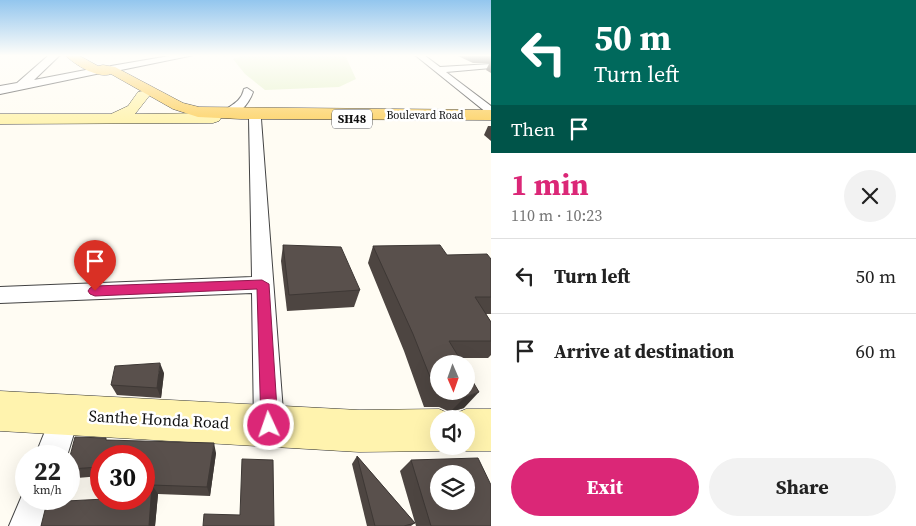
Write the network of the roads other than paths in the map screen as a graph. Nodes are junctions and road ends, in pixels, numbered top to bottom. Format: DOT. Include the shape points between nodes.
graph roads {
  1 [pos="452,79"];
  2 [pos="27,80"];
  3 [pos="53,80"];
  4 [pos="119,80"];
  5 [pos="124,80"];
  6 [pos="463,80"];
  7 [pos="472,80"];
  8 [pos="19,86"];
  9 [pos="0,90"];
  10 [pos="247,91"];
  11 [pos="466,92"];
  12 [pos="483,93"];
  13 [pos="143,95"];
  14 [pos="0,102"];
  15 [pos="491,113"];
  16 [pos="218,116"];
  17 [pos="117,117"];
  18 [pos="0,119"];
  19 [pos="255,119"];
  20 [pos="491,120"];
  21 [pos="262,284"];
  22 [pos="0,295"];
  23 [pos="0,411"];
  24 [pos="66,414"];
  25 [pos="269,425"];
  26 [pos="430,430"];
  27 [pos="475,430"];
  28 [pos="491,430"];
  29 [pos="56,445"];
  30 [pos="33,510"];
  31 [pos="28,526"];
  1 -- 11 [label="street"];
  2 -- 8 [label="street"];
  3 -- 8 [label="street"];
  4 -- 13 [label="main road, SH48"];
  5 -- 16 [label="main road, SH48" via="187,110"];
  6 -- 7 [label="street"];
  8 -- 9 [label="street"];
  8 -- 14 [label="street"];
  10 -- 16 [label="street" via="239,108"];
  11 -- 12 [label="street"];
  11 -- 15 [label="street"];
  13 -- 16 [label="main road, SH48" via="174,111"];
  13 -- 17 [label="main road" via="133,109"];
  15 -- 16 [label="main road, Boulevard Road / SH48"];
  16 -- 17 [label="main road"];
  16 -- 19 [label="main road, Boulevard Road / SH48"];
  17 -- 18 [label="main road"];
  19 -- 20 [label="main road, Boulevard Road / SH48"];
  19 -- 21 [label="street"];
  21 -- 22 [label="street"];
  21 -- 25 [label="street"];
  23 -- 24 [label="main road, Santhe Honda Road"];
  24 -- 25 [label="main road, Santhe Honda Road"];
  24 -- 29 [label="street"];
  25 -- 26 [label="main road, Santhe Honda Road" via="359,431"];
  27 -- 28 [label="main road"];
  30 -- 31 [label="street"];
}
